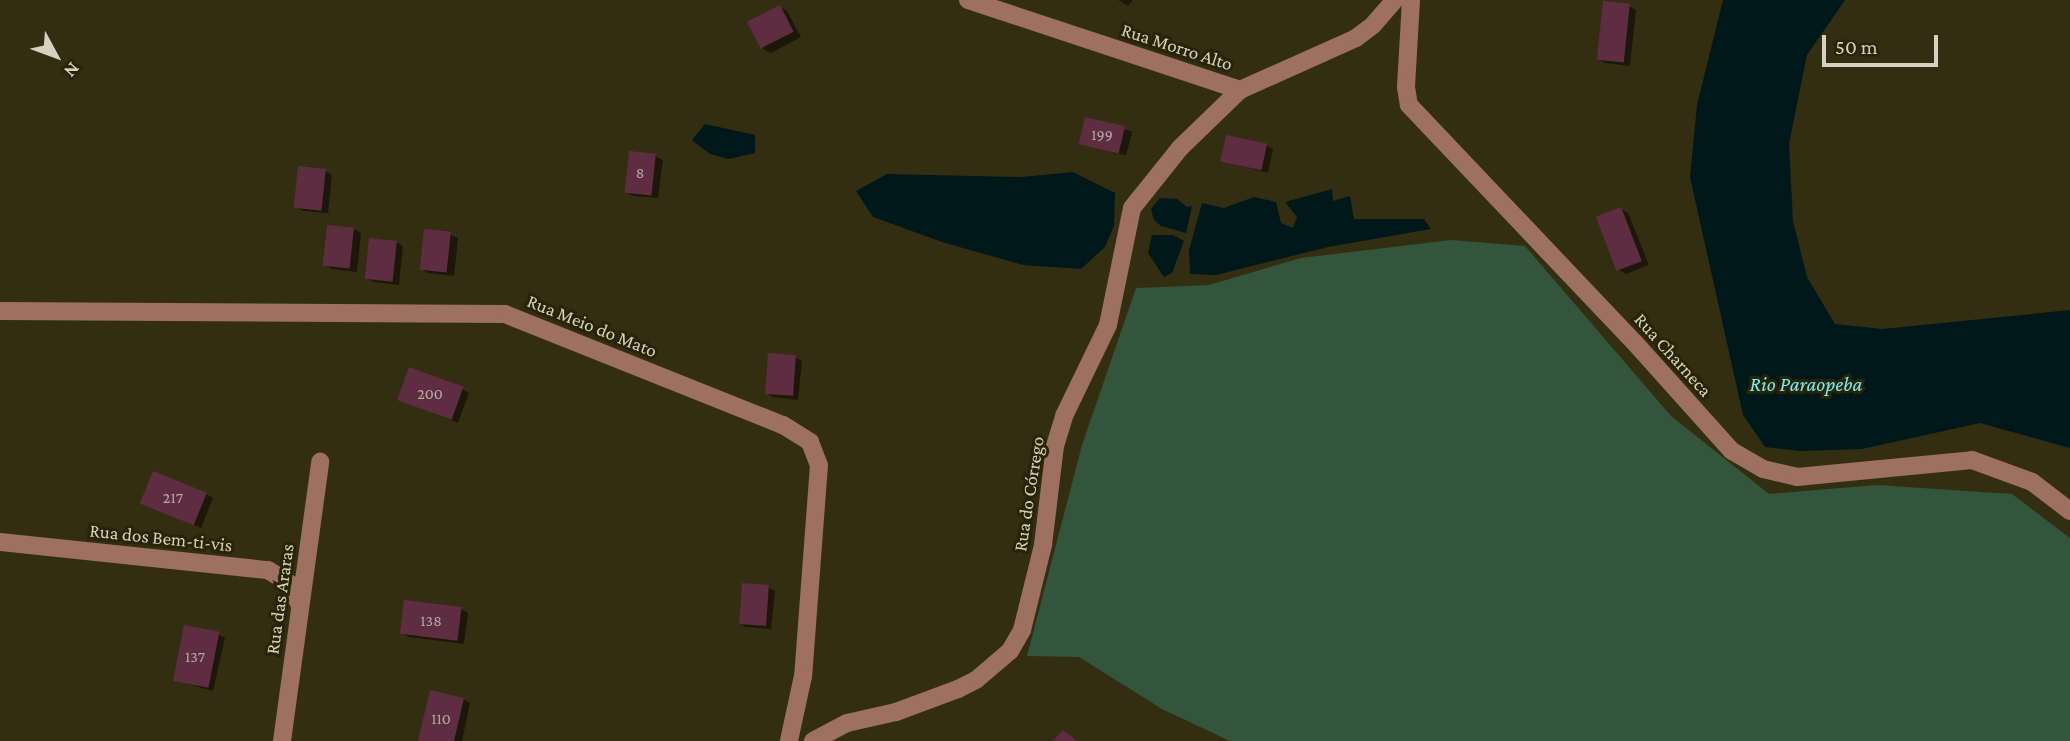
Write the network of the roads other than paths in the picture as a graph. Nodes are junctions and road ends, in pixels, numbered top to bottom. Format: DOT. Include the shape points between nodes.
graph roads {
  1 [pos="968,0"];
  2 [pos="1395,0"];
  3 [pos="1411,0"];
  4 [pos="1240,90"];
  5 [pos="0,311"];
  6 [pos="320,462"];
  7 [pos="2070,511"];
  8 [pos="0,542"];
  9 [pos="300,605"];
  10 [pos="282,741"];
  11 [pos="789,741"];
  12 [pos="813,741"];
  1 -- 4 [label="street, Rua Morro Alto"];
  2 -- 4 [label="street, Rua Morro Alto" via="1356,38"];
  3 -- 7 [label="street, Rua Charneca" via="1409,105 1732,451 1763,469 1797,477 1972,460 2032,482"];
  4 -- 12 [label="street, Rua do Córrego" via="1180,148 1132,208 1108,325 1064,416 1055,446 1043,545 1022,630 1010,651 976,680 895,712 846,723"];
  5 -- 11 [label="street, Rua Meio do Mato" via="505,314 783,425 810,442 819,465 803,676"];
  6 -- 9 [label="street, Rua das Araras"];
  8 -- 9 [label="street, Rua dos Bem-ti-vis" via="268,570 290,584"];
  9 -- 10 [label="street, Rua das Araras"];
}
